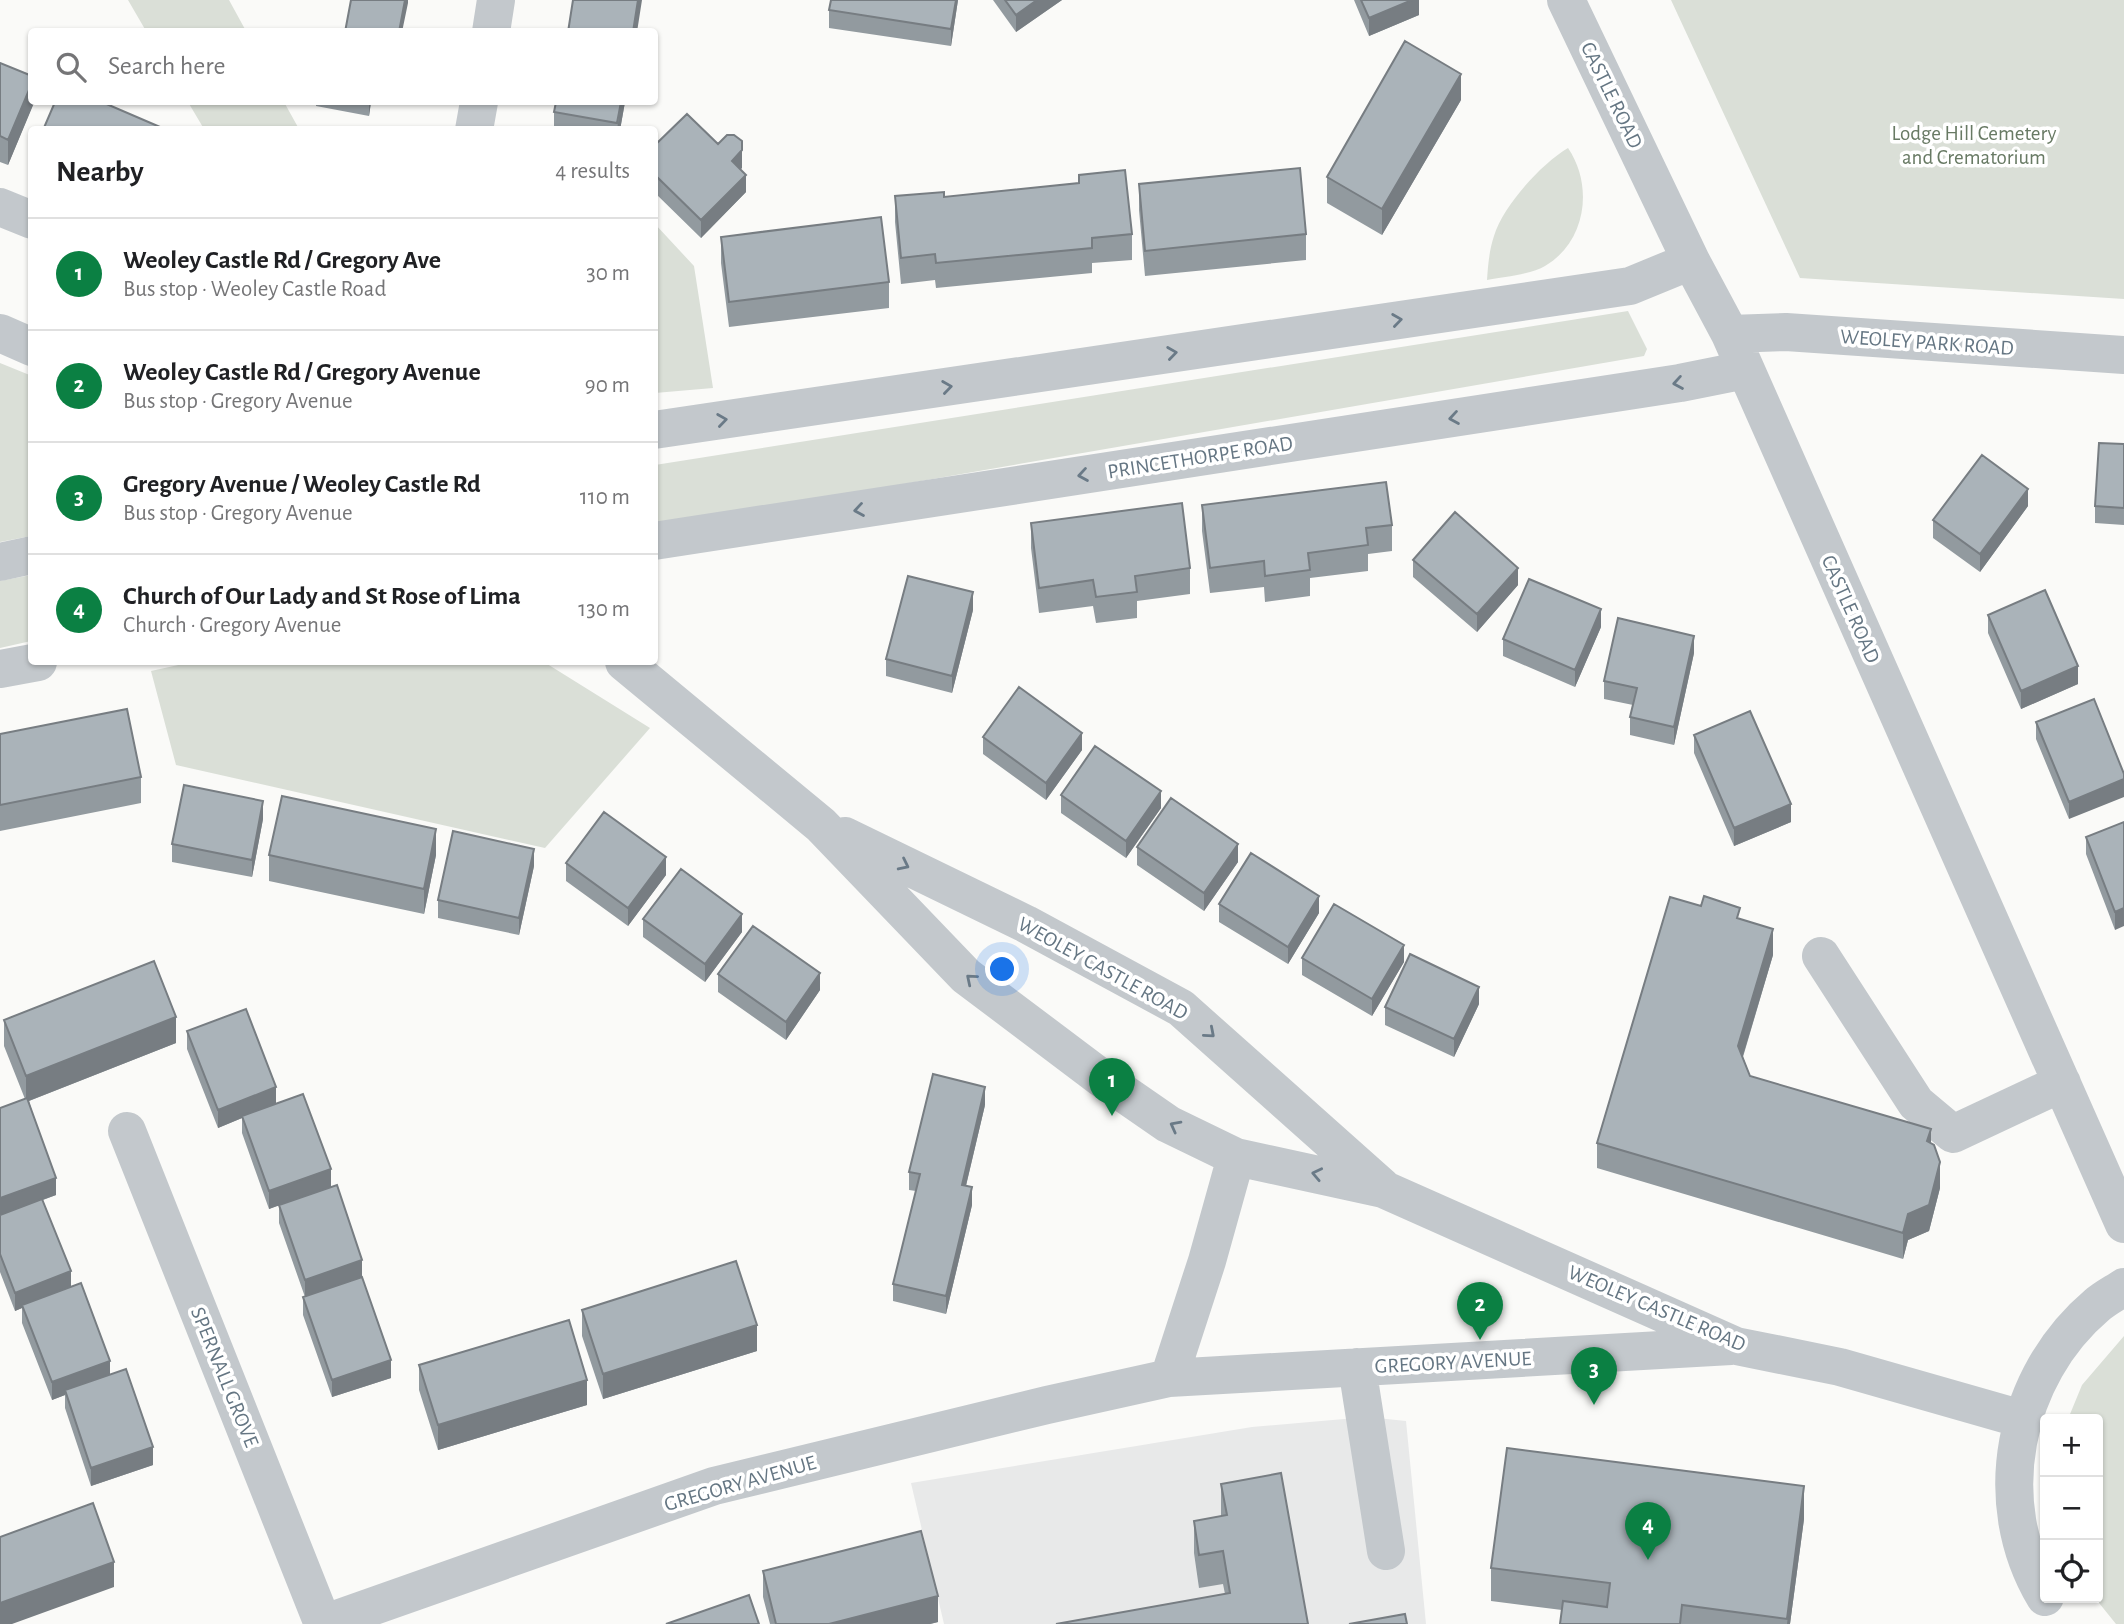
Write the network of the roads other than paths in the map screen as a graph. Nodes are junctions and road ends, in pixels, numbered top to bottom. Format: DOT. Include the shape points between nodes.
graph roads {
  1 [pos="496,0"];
  2 [pos="1566,0"];
  3 [pos="492,28"];
  4 [pos="478,105"];
  5 [pos="475,126"];
  6 [pos="0,207"];
  7 [pos="28,218"];
  8 [pos="1691,261"];
  9 [pos="0,333"];
  10 [pos="1730,334"];
  11 [pos="28,345"];
  12 [pos="2124,355"];
  13 [pos="1745,370"];
  14 [pos="658,429"];
  15 [pos="658,540"];
  16 [pos="28,556"];
  17 [pos="0,562"];
  18 [pos="28,664"];
  19 [pos="628,665"];
  20 [pos="0,669"];
  21 [pos="821,825"];
  22 [pos="1821,956"];
  23 [pos="2062,1083"];
  24 [pos="127,1131"];
  25 [pos="1236,1157"];
  26 [pos="1383,1188"];
  27 [pos="2124,1224"];
  28 [pos="2124,1287"];
  29 [pos="1736,1346"];
  30 [pos="1357,1367"];
  31 [pos="1169,1378"];
  32 [pos="2022,1419"];
  33 [pos="1386,1551"];
  34 [pos="2040,1589"];
  35 [pos="2049,1603"];
  36 [pos="323,1624"];
  37 [pos="2062,1624"];
  1 -- 3 [label="street"];
  2 -- 8 [label="street, CASTLE ROAD"];
  4 -- 5 [label="street"];
  6 -- 7 [label="street"];
  8 -- 10 [label="street, CASTLE ROAD"];
  14 -- 8 [label="street, one-way" via="1630,286"];
  9 -- 11 [label="street"];
  10 -- 12 [label="street, WEOLEY PARK ROAD" via="1786,332"];
  10 -- 13 [label="street, CASTLE ROAD"];
  13 -- 15 [label="street, PRINCETHORPE ROAD, one-way"];
  13 -- 23 [label="street, CASTLE ROAD"];
  16 -- 17 [label="street"];
  18 -- 20 [label="street"];
  19 -- 21 [label="street, WEOLEY CASTLE ROAD"];
  25 -- 21 [label="street, WEOLEY CASTLE ROAD, one-way" via="1168,1124 966,976"];
  21 -- 26 [label="street, WEOLEY CASTLE ROAD, one-way" via="1026,924 1181,1008"];
  22 -- 23 [label="street" via="1916,1103 1953,1134"];
  23 -- 27 [label="street, CASTLE ROAD"];
  24 -- 36 [label="street, SPERNALL GROVE"];
  26 -- 25 [label="street, WEOLEY CASTLE ROAD, one-way"];
  25 -- 31 [label="street"];
  26 -- 29 [label="street, WEOLEY CASTLE ROAD"];
  28 -- 32 [label="street" via="2098,1304 2063,1339 2036,1382"];
  29 -- 30 [label="street, GREGORY AVENUE"];
  29 -- 32 [label="street, WEOLEY CASTLE ROAD" via="1840,1367"];
  30 -- 31 [label="street, GREGORY AVENUE"];
  30 -- 33 [label="street"];
  31 -- 36 [label="street, GREGORY AVENUE" via="714,1486"];
  32 -- 34 [label="street" via="2013,1471 2017,1525"];
  35 -- 37 [label="street"];
}
